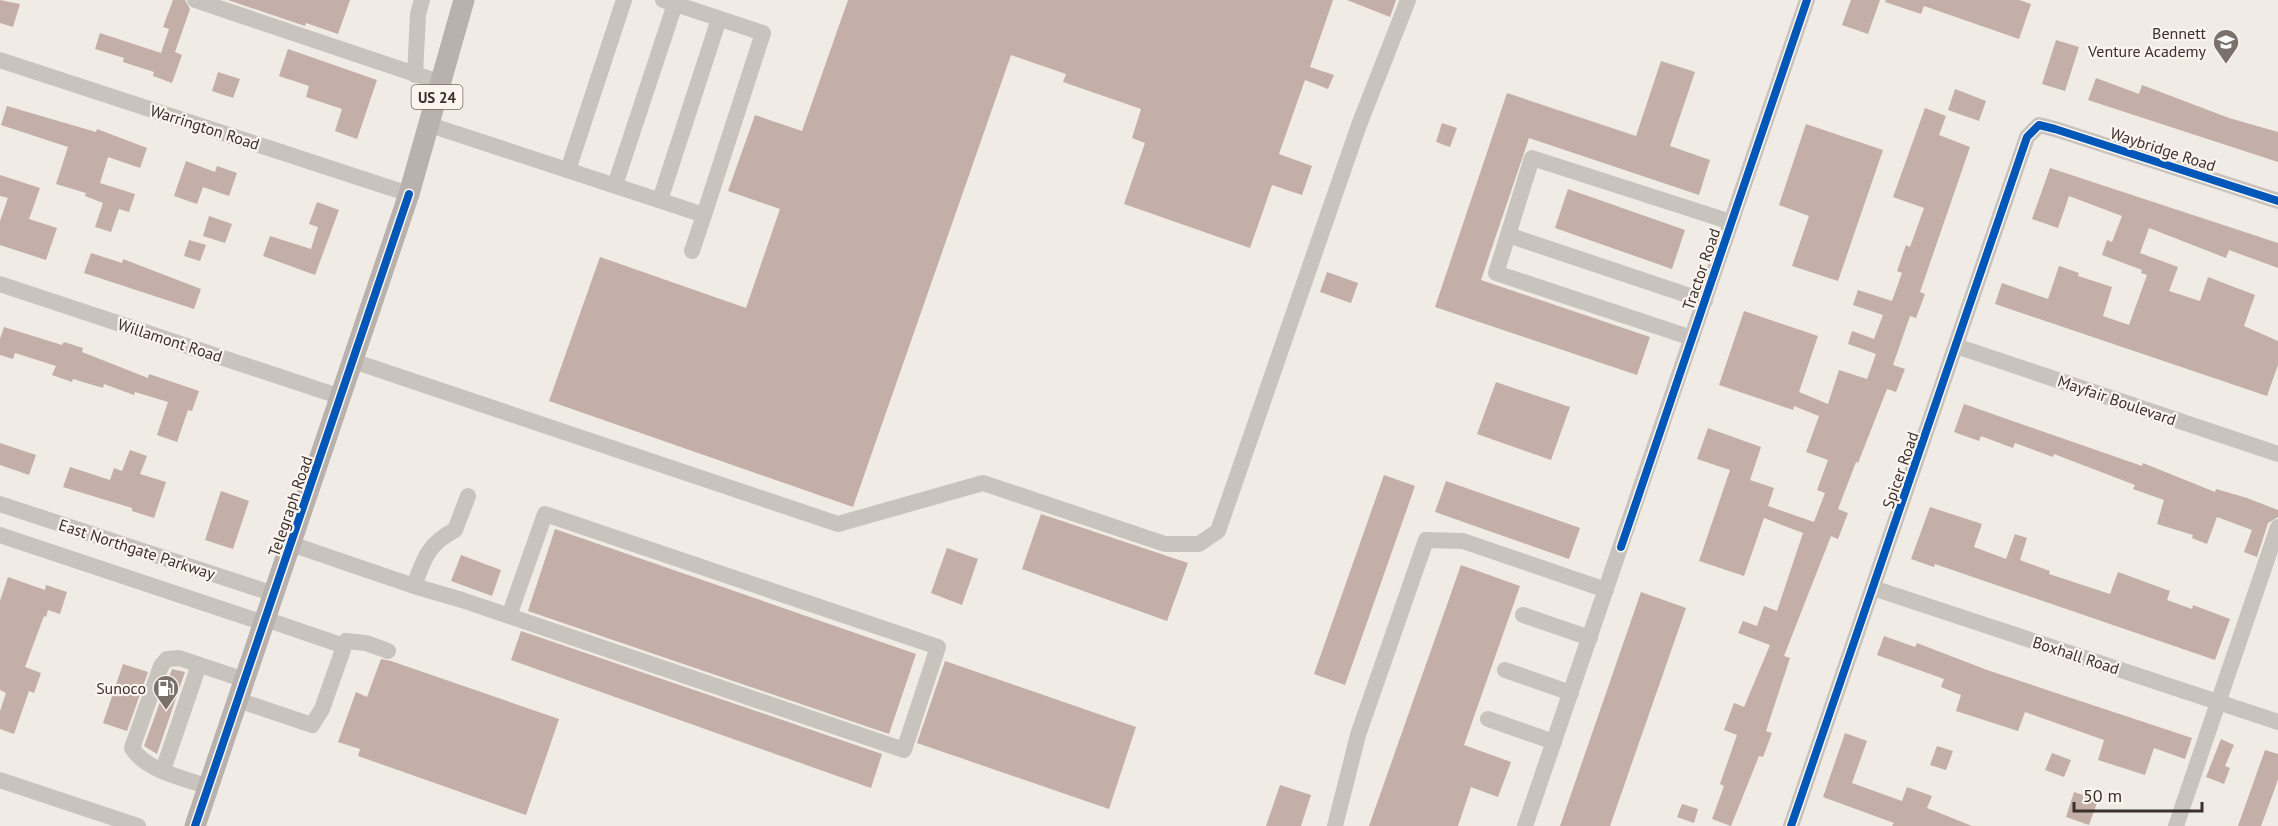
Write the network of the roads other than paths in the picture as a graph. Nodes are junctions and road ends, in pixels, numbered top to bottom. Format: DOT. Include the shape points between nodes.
graph roads {
  1 [pos="195,0"];
  2 [pos="422,0"];
  3 [pos="464,0"];
  4 [pos="624,0"];
  5 [pos="1408,0"];
  6 [pos="1807,0"];
  7 [pos="669,2"];
  8 [pos="719,19"];
  9 [pos="0,60"];
  10 [pos="415,75"];
  11 [pos="442,83"];
  12 [pos="430,124"];
  13 [pos="2039,125"];
  14 [pos="568,170"];
  15 [pos="615,185"];
  16 [pos="409,194"];
  17 [pos="660,200"];
  18 [pos="2278,201"];
  19 [pos="704,215"];
  20 [pos="1731,222"];
  21 [pos="1508,235"];
  22 [pos="692,251"];
  23 [pos="0,284"];
  24 [pos="1705,301"];
  25 [pos="1692,338"];
  26 [pos="1956,345"];
  27 [pos="353,361"];
  28 [pos="341,397"];
  29 [pos="2278,454"];
  30 [pos="468,496"];
  31 [pos="0,504"];
  32 [pos="2278,527"];
  33 [pos="0,535"];
  34 [pos="291,544"];
  35 [pos="414,586"];
  36 [pos="1873,588"];
  37 [pos="1606,590"];
  38 [pos="274,594"];
  39 [pos="1523,615"];
  40 [pos="509,616"];
  41 [pos="265,621"];
  42 [pos="1590,638"];
  43 [pos="344,646"];
  44 [pos="388,651"];
  45 [pos="198,665"];
  46 [pos="1505,670"];
  47 [pos="241,690"];
  48 [pos="1571,693"];
  49 [pos="2219,703"];
  50 [pos="1488,719"];
  51 [pos="2278,722"];
  52 [pos="1554,742"];
  53 [pos="163,770"];
  54 [pos="0,780"];
  55 [pos="209,787"];
  56 [pos="138,826"];
  57 [pos="195,826"];
  58 [pos="1335,826"];
  59 [pos="1525,826"];
  60 [pos="1791,826"];
  61 [pos="2176,826"];
  1 -- 10 [label="street"];
  2 -- 10 [label="street"];
  3 -- 11 [label="main road, Telegraph Road / US 24"];
  4 -- 14 [label="street"];
  5 -- 27 [label="street" via="1359,125 1218,531 1199,544 1165,544 983,483 838,524"];
  6 -- 20 [label="street, Tractor Road"];
  7 -- 8 [label="street"];
  7 -- 15 [label="street"];
  8 -- 17 [label="street"];
  8 -- 19 [label="street" via="763,33"];
  9 -- 16 [label="street, Warrington Road"];
  10 -- 11 [label="street"];
  11 -- 12 [label="main road, Telegraph Road / US 24"];
  12 -- 14 [label="street"];
  12 -- 16 [label="main road, Telegraph Road / US 24"];
  13 -- 18 [label="street, Waybridge Road"];
  13 -- 26 [label="street, Spicer Road" via="2027,136"];
  14 -- 15 [label="street"];
  15 -- 17 [label="street"];
  16 -- 27 [label="main road, Telegraph Road / US 24"];
  17 -- 19 [label="street"];
  19 -- 22 [label="street"];
  20 -- 21 [label="street" via="1532,158"];
  20 -- 24 [label="street, Tractor Road"];
  21 -- 24 [label="street"];
  21 -- 25 [label="street" via="1496,273"];
  23 -- 28 [label="street, Willamont Road"];
  24 -- 25 [label="street, Tractor Road"];
  25 -- 37 [label="street, Tractor Road"];
  26 -- 29 [label="street, Mayfair Boulevard"];
  26 -- 36 [label="street, Spicer Road"];
  27 -- 28 [label="main road, Telegraph Road / US 24"];
  28 -- 34 [label="main road, Telegraph Road / US 24"];
  30 -- 35 [label="street" via="455,530 433,544"];
  31 -- 38 [label="street, East Northgate Parkway"];
  32 -- 49 [label="street"];
  33 -- 41 [label="street, East Northgate Parkway"];
  34 -- 35 [label="street"];
  34 -- 38 [label="main road, Telegraph Road / US 24"];
  35 -- 40 [label="street"];
  36 -- 49 [label="street, Boxhall Road"];
  36 -- 60 [label="street, Spicer Road"];
  37 -- 42 [label="street, Tractor Road"];
  37 -- 58 [label="street" via="1463,541 1426,540 1358,735"];
  38 -- 41 [label="main road, Telegraph Road / US 24"];
  39 -- 42 [label="street"];
  40 -- 40 [label="street" via="904,750 938,647 545,514"];
  41 -- 43 [label="street, East Northgate Parkway"];
  41 -- 47 [label="main road, Telegraph Road / US 24"];
  42 -- 48 [label="street, Tractor Road"];
  43 -- 44 [label="street" via="346,641 354,640"];
  43 -- 47 [label="street" via="322,709 312,724"];
  45 -- 47 [label="street"];
  45 -- 53 [label="street"];
  45 -- 53 [label="street" via="179,658 167,659 160,666 132,748 137,757"];
  46 -- 48 [label="street"];
  47 -- 55 [label="main road, Telegraph Road / US 24"];
  48 -- 52 [label="street, Tractor Road"];
  49 -- 51 [label="street, Boxhall Road"];
  49 -- 61 [label="street"];
  50 -- 52 [label="street"];
  52 -- 59 [label="street, Tractor Road"];
  53 -- 55 [label="street"];
  54 -- 56 [label="street"];
  55 -- 57 [label="main road, Telegraph Road / US 24"];
}
